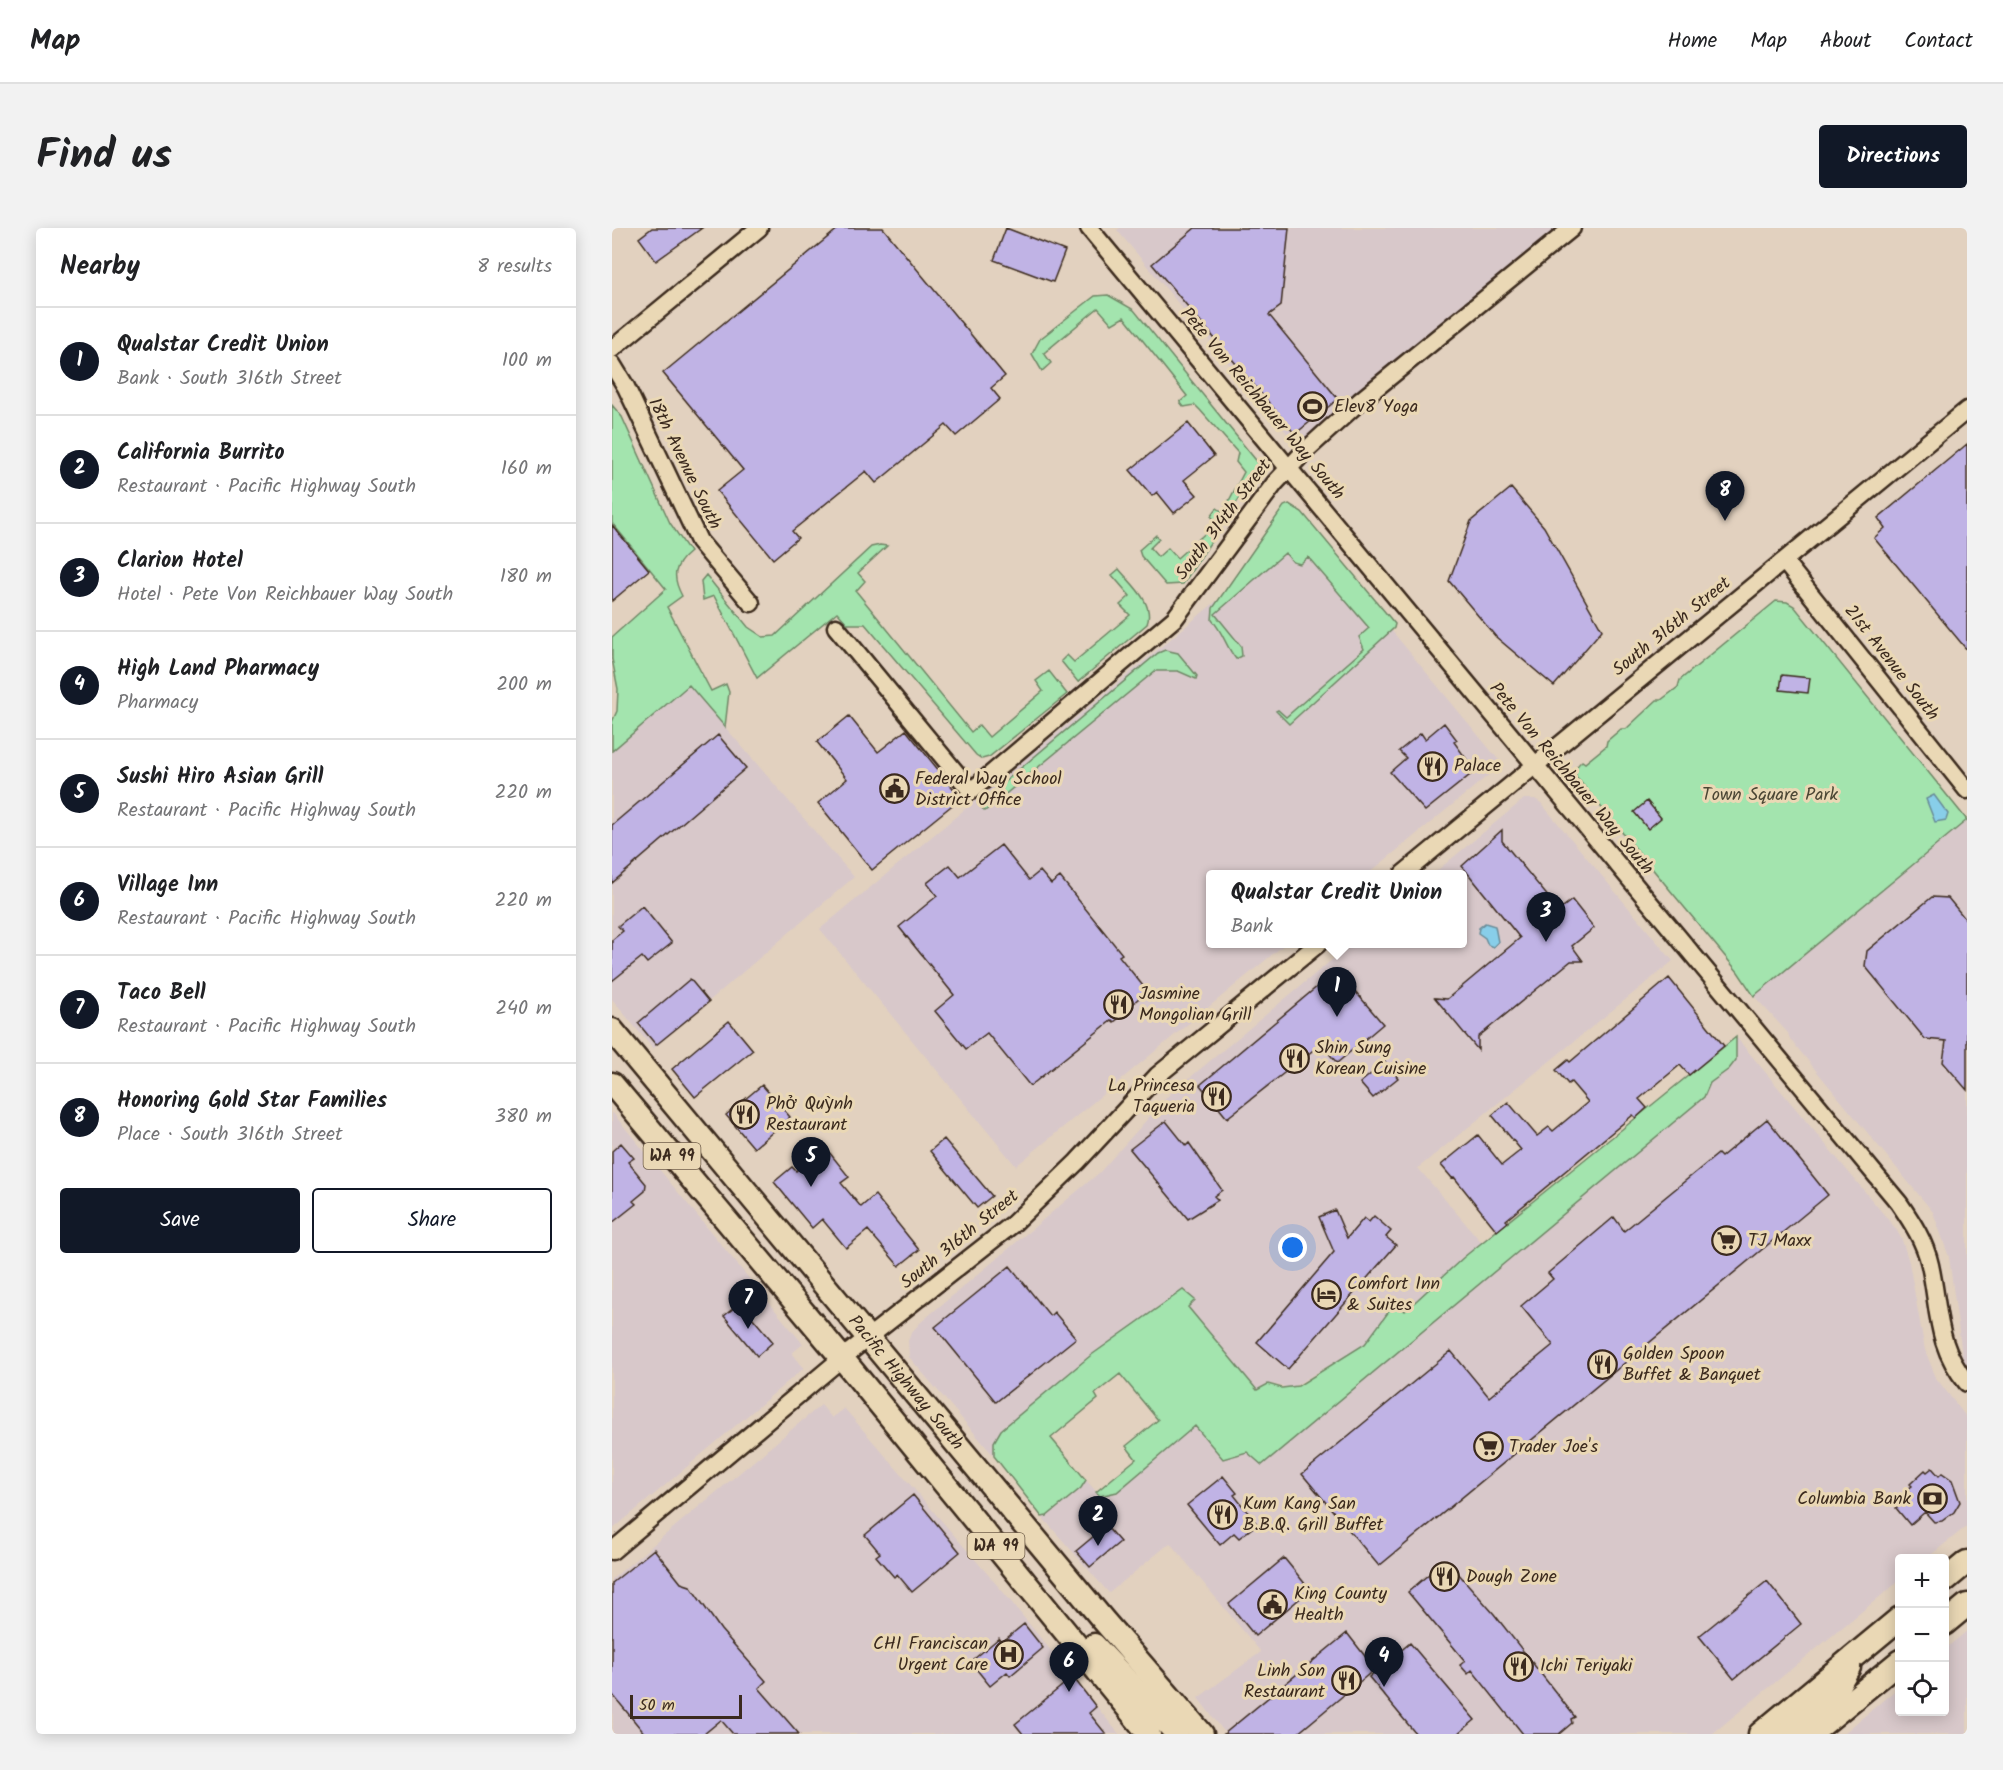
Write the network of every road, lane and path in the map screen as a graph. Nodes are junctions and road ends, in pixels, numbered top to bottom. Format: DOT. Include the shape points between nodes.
graph roads {
  1 [pos="759,228"];
  2 [pos="1089,228"];
  3 [pos="1572,228"];
  4 [pos="612,349"];
  5 [pos="612,364"];
  6 [pos="1967,410"];
  7 [pos="1289,466"];
  8 [pos="1784,561"];
  9 [pos="751,603"];
  10 [pos="836,627"];
  11 [pos="1534,767"];
  12 [pos="1961,769"];
  13 [pos="1967,790"];
  14 [pos="1407,870"];
  15 [pos="1313,948"];
  16 [pos="612,1030"];
  17 [pos="612,1054"];
  18 [pos="612,1084"];
  19 [pos="670,1099"];
  20 [pos="868,1338"];
  21 [pos="842,1358"];
  22 [pos="1967,1383"];
  23 [pos="612,1551"];
  24 [pos="1967,1562"];
  25 [pos="1949,1577"];
  26 [pos="1967,1605"];
  27 [pos="1048,1608"];
  28 [pos="1949,1620"];
  29 [pos="1895,1621"];
  30 [pos="1855,1655"];
  31 [pos="1898,1662"];
  32 [pos="1191,1733"];
  33 [pos="1149,1734"];
  34 [pos="1760,1734"];
  35 [pos="1786,1734"];
  36 [pos="1811,1734"];
  1 -- 4 [label="street"];
  2 -- 7 [label="street, Pete Von Reichbauer Way South"];
  3 -- 7 [label="street, South 314th Street" via="1360,401"];
  5 -- 9 [label="street, 18th Avenue South" via="699,541"];
  6 -- 8 [label="street, South 316th Street"];
  7 -- 10 [label="street, South 314th Street" via="1175,618 971,791"];
  7 -- 11 [label="street, Pete Von Reichbauer Way South"];
  8 -- 11 [label="street, South 316th Street"];
  8 -- 12 [label="street, 21st Avenue South"];
  11 -- 14 [label="street, South 316th Street"];
  11 -- 22 [label="street, Pete Von Reichbauer Way South" via="1905,1212 1928,1257 1937,1321 1945,1345"];
  12 -- 13 [label="street, 21st Avenue South"];
  15 -- 20 [label="street, South 316th Street" via="1158,1075 1020,1219"];
  16 -- 19 [label="main road, Pacific Highway South / WA 99"];
  17 -- 19 [label="main road" via="638,1085"];
  18 -- 21 [label="main road, Pacific Highway South / WA 99"];
  19 -- 20 [label="main road, Pacific Highway South / WA 99"];
  20 -- 21 [label="street, South 316th Street"];
  20 -- 32 [label="main road, Pacific Highway South / WA 99"];
  21 -- 23 [label="street, South 316th Street"];
  21 -- 27 [label="main road, Pacific Highway South / WA 99"];
  24 -- 25 [label="main road"];
  26 -- 28 [label="main road"];
  27 -- 32 [label="main road" via="1106,1654"];
  27 -- 33 [label="main road, Pacific Highway South / WA 99"];
  29 -- 30 [label="main road"];
  30 -- 34 [label="main road"];
  30 -- 35 [label="main road" via="1832,1696"];
  31 -- 36 [label="main road"];
}
